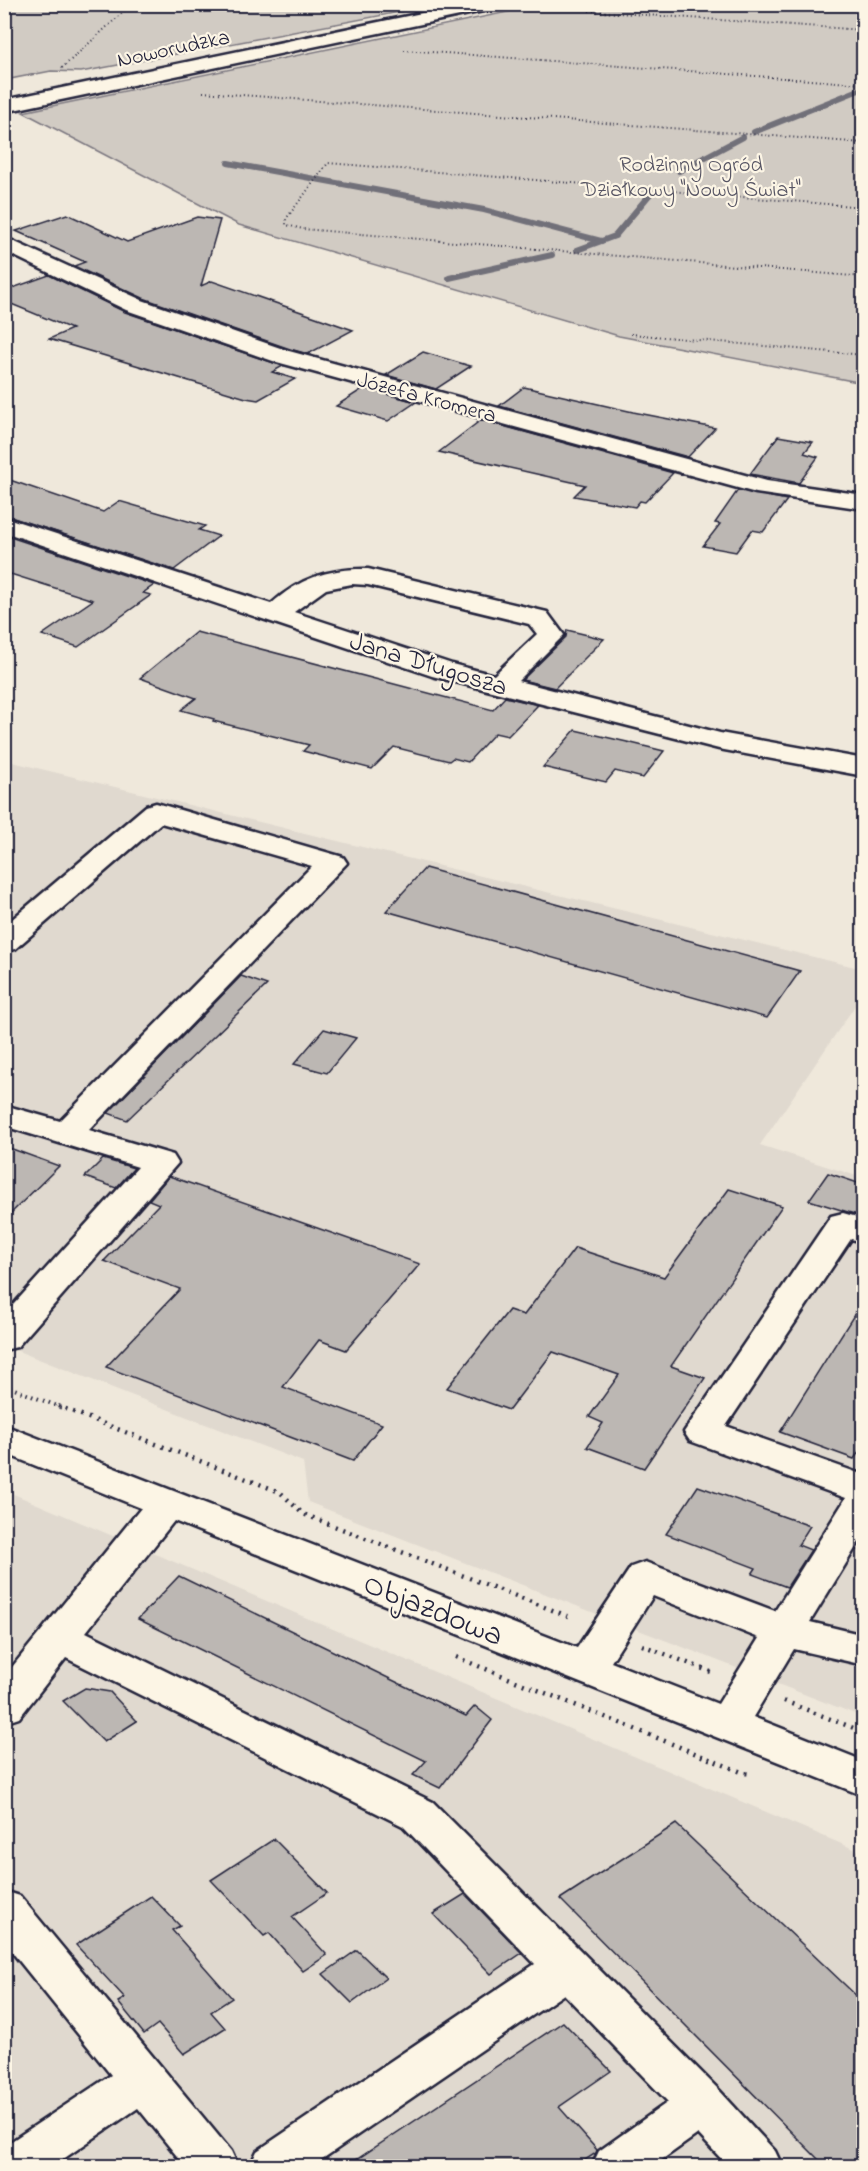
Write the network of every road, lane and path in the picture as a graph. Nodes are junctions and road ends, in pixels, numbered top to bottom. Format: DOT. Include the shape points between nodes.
graph roads {
  1 [pos="132,4"];
  2 [pos="493,4"];
  3 [pos="589,11"];
  4 [pos="864,30"];
  5 [pos="400,49"];
  6 [pos="62,68"];
  7 [pos="864,84"];
  8 [pos="197,91"];
  9 [pos="4,106"];
  10 [pos="864,143"];
  11 [pos="864,207"];
  12 [pos="4,243"];
  13 [pos="864,277"];
  14 [pos="631,334"];
  15 [pos="864,355"];
  16 [pos="864,502"];
  17 [pos="4,524"];
  18 [pos="276,615"];
  19 [pos="499,685"];
  20 [pos="864,768"];
  21 [pos="4,942"];
  22 [pos="4,1115"];
  23 [pos="66,1134"];
  24 [pos="864,1231"];
  25 [pos="4,1338"];
  26 [pos="4,1385"];
  27 [pos="4,1438"];
  28 [pos="167,1502"];
  29 [pos="862,1505"];
  30 [pos="784,1631"];
  31 [pos="609,1632"];
  32 [pos="60,1637"];
  33 [pos="864,1650"];
  34 [pos="586,1668"];
  35 [pos="749,1687"];
  36 [pos="4,1707"];
  37 [pos="727,1724"];
  38 [pos="864,1732"];
  39 [pos="864,1779"];
  40 [pos="4,1909"];
  41 [pos="567,1967"];
  42 [pos="143,2079"];
  43 [pos="702,2105"];
  44 [pos="15,2166"];
  45 [pos="214,2166"];
  46 [pos="274,2166"];
  47 [pos="616,2166"];
  48 [pos="758,2166"];
  1 -- 6 [label="path"];
  2 -- 9 [label="street, Noworudzka"];
  3 -- 4 [label="path"];
  5 -- 7 [label="path"];
  8 -- 10 [label="path"];
  11 -- 13 [label="path" via="328,163 286,219 286,225"];
  12 -- 16 [label="street, Józefa Kromera" via="134,305 281,356 765,488"];
  14 -- 15 [label="path"];
  17 -- 18 [label="street, Jana Długosza"];
  18 -- 19 [label="street, Jana Długosza" via="441,670"];
  18 -- 19 [label="street" via="303,589 343,575 368,577 538,618 550,635"];
  19 -- 20 [label="street, Jana Długosza" via="719,741"];
  21 -- 23 [label="street" via="156,812 332,863"];
  22 -- 23 [label="street"];
  23 -- 25 [label="street" via="161,1163"];
  24 -- 29 [label="street" via="843,1224 703,1432"];
  26 -- 31 [label="path" via="280,1492 303,1514"];
  27 -- 28 [label="street, Objazdowa"];
  28 -- 32 [label="street"];
  28 -- 34 [label="street, Objazdowa"];
  29 -- 30 [label="street"];
  30 -- 31 [label="street" via="645,1577"];
  30 -- 33 [label="street"];
  30 -- 35 [label="street"];
  31 -- 34 [label="street"];
  31 -- 35 [label="path"];
  32 -- 36 [label="street"];
  32 -- 41 [label="street" via="418,1814"];
  34 -- 37 [label="street, Objazdowa"];
  35 -- 37 [label="street"];
  35 -- 38 [label="path"];
  37 -- 39 [label="street, Objazdowa"];
  40 -- 42 [label="street"];
  41 -- 43 [label="street"];
  41 -- 46 [label="street"];
  42 -- 44 [label="street"];
  42 -- 45 [label="street"];
  43 -- 47 [label="street"];
  43 -- 48 [label="street"];
}
